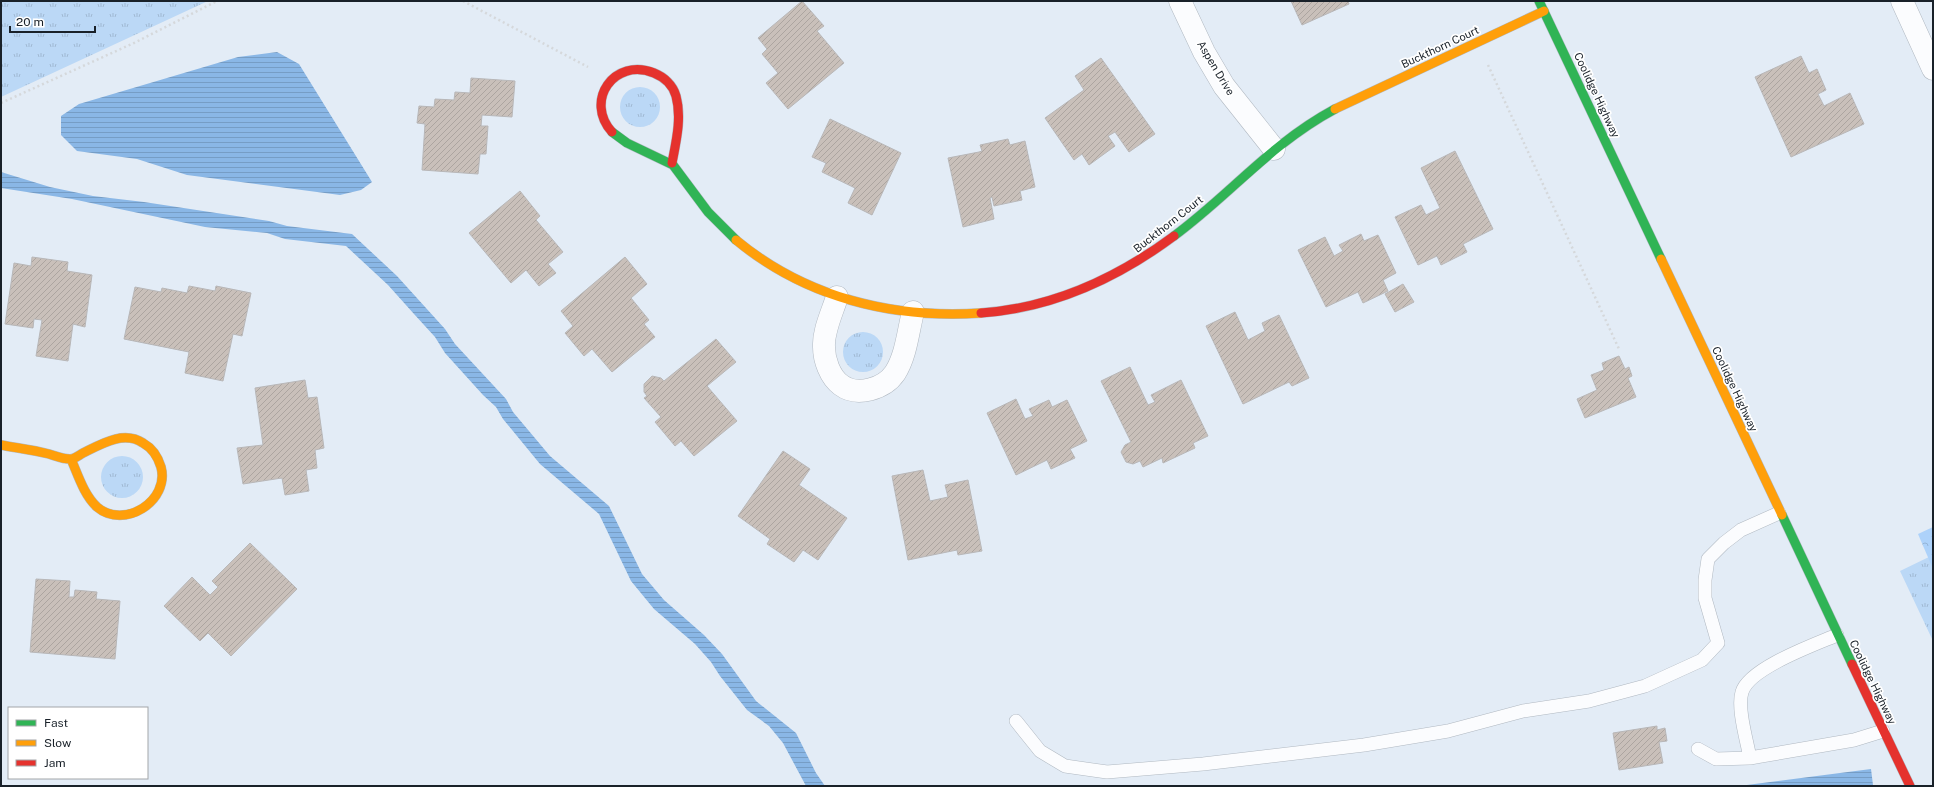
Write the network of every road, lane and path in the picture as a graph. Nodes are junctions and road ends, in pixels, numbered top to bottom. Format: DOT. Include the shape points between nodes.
graph roads {
  1 [pos="217,1"];
  2 [pos="463,1"];
  3 [pos="1180,1"];
  4 [pos="1540,1"];
  5 [pos="1902,1"];
  6 [pos="1544,11"];
  7 [pos="1486,59"];
  8 [pos="589,68"];
  9 [pos="1933,69"];
  10 [pos="1,103"];
  11 [pos="1274,149"];
  12 [pos="672,163"];
  13 [pos="837,297"];
  14 [pos="913,312"];
  15 [pos="1620,349"];
  16 [pos="1,445"];
  17 [pos="71,459"];
  18 [pos="1780,513"];
  19 [pos="1837,635"];
  20 [pos="1016,721"];
  21 [pos="1884,731"];
  22 [pos="1698,750"];
  23 [pos="1750,758"];
  24 [pos="1910,786"];
  1 -- 10 [label="path" via="134,43"];
  2 -- 8 [label="path"];
  3 -- 11 [label="street, Aspen Drive" via="1204,52 1224,86"];
  4 -- 6 [label="street, Coolidge Highway"];
  5 -- 9 [label="street"];
  6 -- 11 [label="street, Buckthorn Court" via="1354,99 1303,128"];
  6 -- 18 [label="street, Coolidge Highway"];
  7 -- 15 [label="path"];
  11 -- 14 [label="street, Buckthorn Court" via="1156,252 1102,282 1032,308 960,316"];
  12 -- 12 [label="street, Buckthorn Court" via="629,145 608,128 602,118 602,95 618,74 640,68 654,71 665,78 672,87 678,99 679,111"];
  12 -- 13 [label="street, Buckthorn Court" via="720,225 748,250 784,273"];
  13 -- 14 [label="street, Buckthorn Court" via="873,307"];
  13 -- 14 [label="street" via="826,328 826,361 838,383 855,391 869,390 885,384 894,374 901,363"];
  16 -- 17 [label="street"];
  17 -- 17 [label="street" via="88,495 101,510 115,515 127,515 145,508 156,498 162,486 162,472 158,459 137,439 123,437 109,440"];
  18 -- 19 [label="street, Coolidge Highway"];
  18 -- 20 [label="lane" via="1741,530 1708,558 1705,598 1718,643 1702,660 1645,686 1589,701 1523,711 1448,731 1387,741 1203,764 1107,772 1065,766 1040,751"];
  19 -- 21 [label="street, Coolidge Highway"];
  19 -- 23 [label="lane" via="1781,659 1756,674 1742,691 1741,706"];
  21 -- 23 [label="lane" via="1854,740"];
  21 -- 24 [label="street, Coolidge Highway"];
  22 -- 23 [label="lane" via="1716,759"];
}
